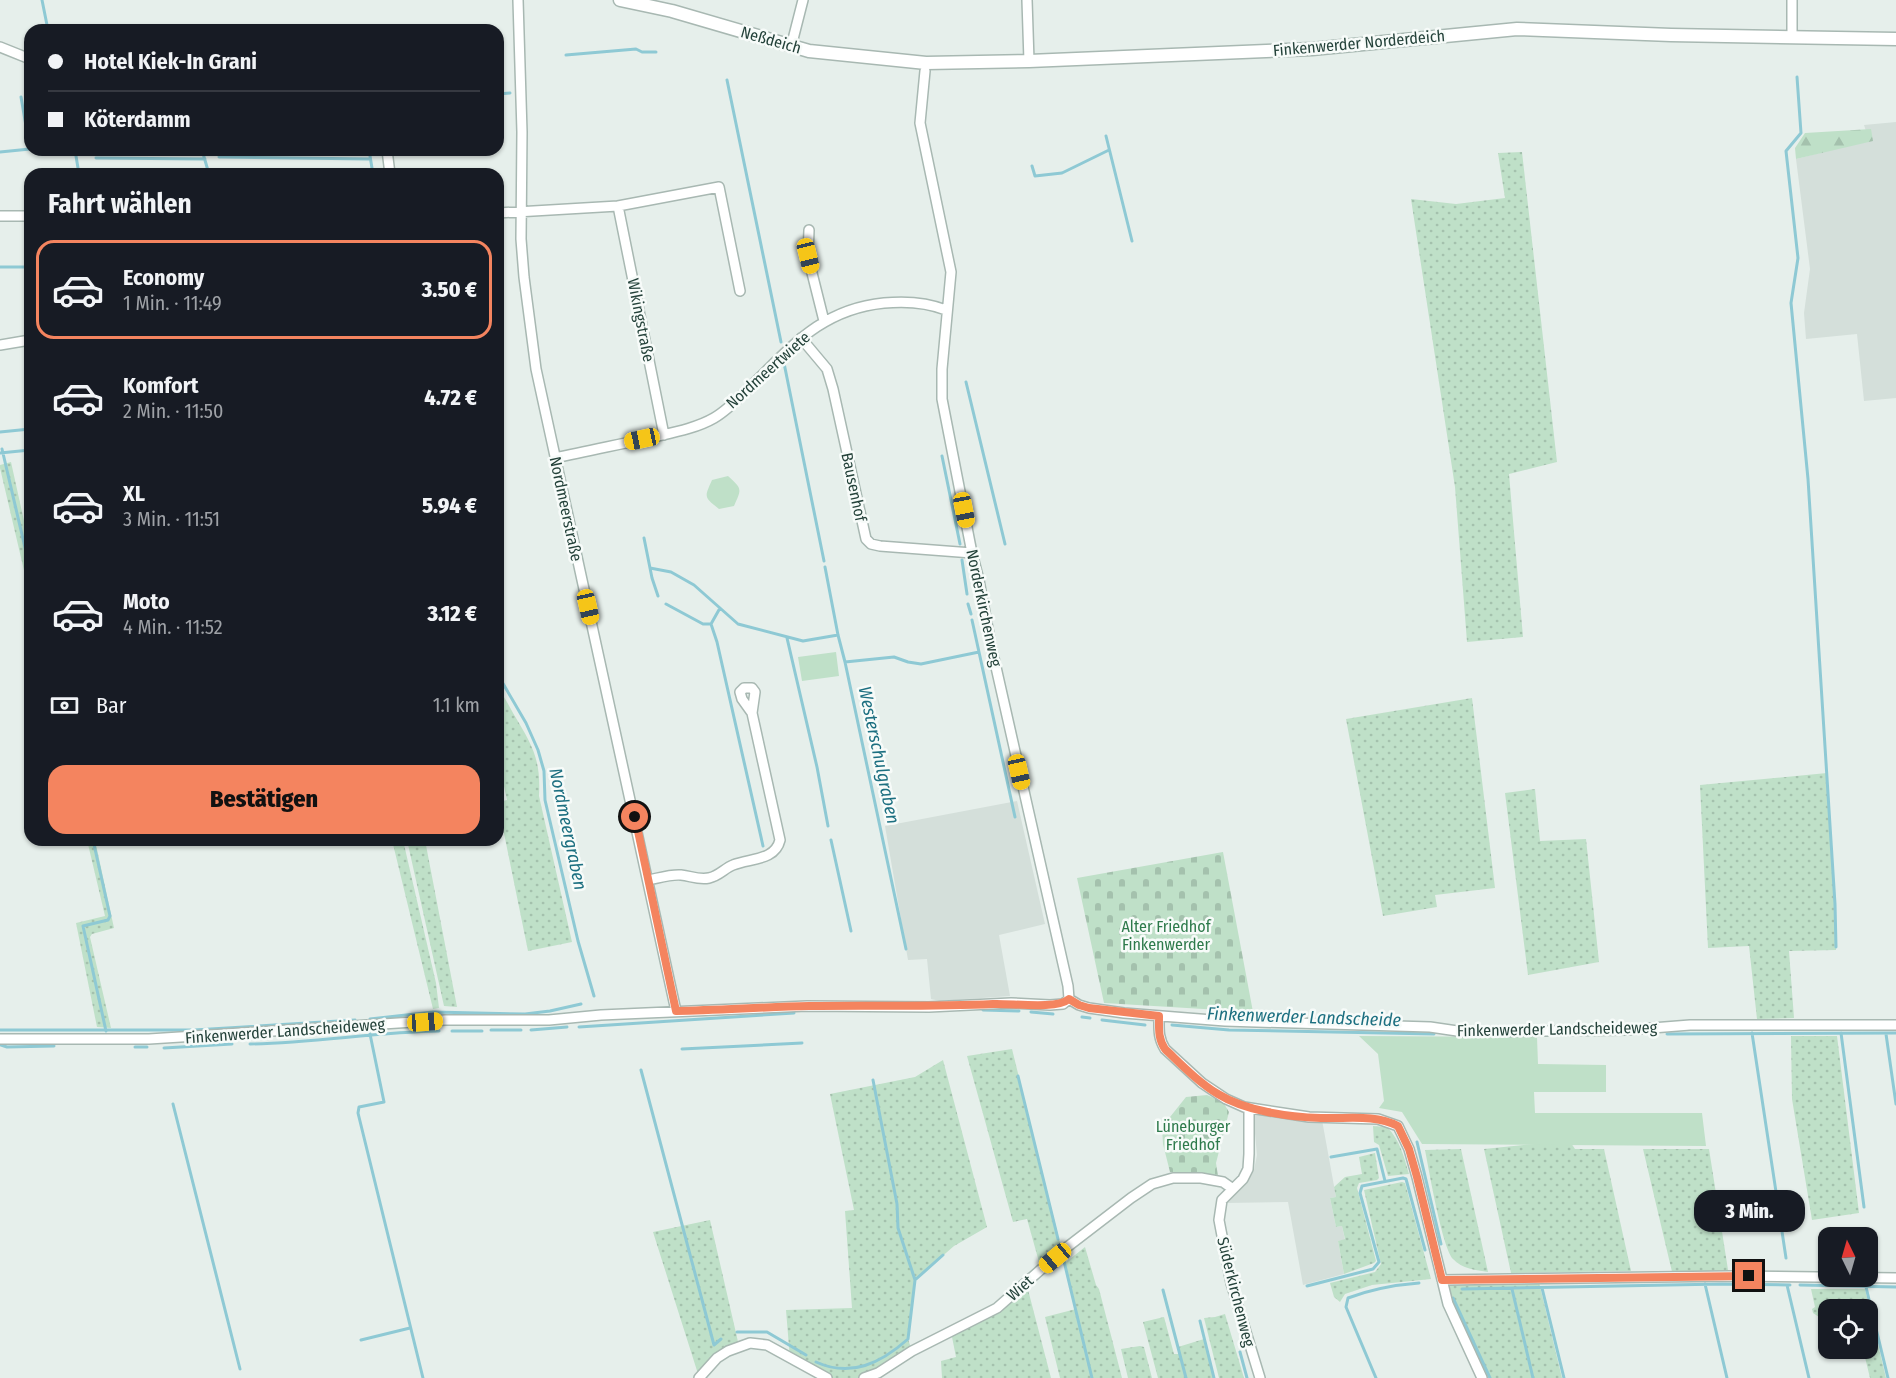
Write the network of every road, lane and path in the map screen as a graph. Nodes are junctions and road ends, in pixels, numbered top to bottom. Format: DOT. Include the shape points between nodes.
graph roads {
  1 [pos="518,0"];
  2 [pos="620,0"];
  3 [pos="802,0"];
  4 [pos="1027,0"];
  5 [pos="1792,0"];
  6 [pos="673,5"];
  7 [pos="1792,38"];
  8 [pos="1896,39"];
  9 [pos="0,47"];
  10 [pos="791,47"];
  11 [pos="24,57"];
  12 [pos="1029,61"];
  13 [pos="925,67"];
  14 [pos="618,206"];
  15 [pos="521,212"];
  16 [pos="504,213"];
  17 [pos="0,216"];
  18 [pos="24,216"];
  19 [pos="808,230"];
  20 [pos="740,291"];
  21 [pos="946,310"];
  22 [pos="824,321"];
  23 [pos="801,338"];
  24 [pos="24,341"];
  25 [pos="0,345"];
  26 [pos="663,435"];
  27 [pos="555,458"];
  28 [pos="972,553"];
  29 [pos="752,712"];
  30 [pos="649,880"];
  31 [pos="1069,999"];
  32 [pos="676,1011"];
  33 [pos="1159,1016"];
  34 [pos="1896,1025"];
  35 [pos="0,1038"];
  36 [pos="1249,1108"];
  37 [pos="1233,1189"];
  38 [pos="1896,1278"];
  39 [pos="1442,1280"];
  40 [pos="699,1378"];
  41 [pos="827,1378"];
  42 [pos="864,1378"];
  43 [pos="1260,1378"];
  44 [pos="1482,1378"];
  1 -- 15 [label="street, Nordmeerstraße"];
  2 -- 6 [label="street, Neßdeich"];
  3 -- 10 [label="street"];
  4 -- 12 [label="street"];
  5 -- 7 [label="street"];
  6 -- 10 [label="street, Neßdeich"];
  7 -- 8 [label="street, Finkenwerder Norderdeich"];
  7 -- 12 [label="street, Finkenwerder Norderdeich" via="1517,29 1312,49"];
  9 -- 11 [label="street"];
  10 -- 13 [label="street, Neßdeich"];
  12 -- 13 [label="street, Finkenwerder Norderdeich"];
  13 -- 21 [label="street, Norderkirchenweg" via="920,123 950,266"];
  14 -- 15 [label="street"];
  14 -- 20 [label="street" via="719,187"];
  14 -- 26 [label="street, Wikingstraße"];
  15 -- 16 [label="street"];
  15 -- 27 [label="street, Nordmeerstraße" via="524,277 536,369"];
  17 -- 18 [label="street"];
  19 -- 22 [label="street" via="808,256"];
  21 -- 22 [label="street, Nordmeertwiete" via="933,304 895,302 858,308"];
  21 -- 28 [label="street, Norderkirchenweg" via="942,399"];
  22 -- 23 [label="street, Nordmeertwiete"];
  23 -- 26 [label="street, Nordmeertwiete" via="713,419"];
  23 -- 28 [label="street, Bausenhof" via="827,369 866,539 880,546"];
  24 -- 25 [label="street"];
  26 -- 27 [label="street, Nordmeertwiete"];
  27 -- 30 [label="street, Nordmeerstraße"];
  28 -- 31 [label="street, Norderkirchenweg"];
  29 -- 30 [label="street" via="780,840 778,846 770,855 732,865 708,878 681,874"];
  30 -- 32 [label="street, Nordmeerstraße"];
  31 -- 32 [label="street, Finkenwerder Landscheideweg" via="1050,1005"];
  31 -- 33 [label="street, Finkenwerder Landscheideweg" via="1089,1008"];
  32 -- 35 [label="street, Finkenwerder Landscheideweg" via="549,1020 445,1020 150,1040"];
  33 -- 34 [label="street, Finkenwerder Landscheideweg" via="1419,1026 1464,1032 1627,1030 1690,1025"];
  33 -- 36 [label="street" via="1159,1033 1165,1049 1202,1083"];
  36 -- 37 [label="street, Süderkirchenweg" via="1248,1169"];
  36 -- 39 [label="street" via="1309,1117 1378,1119 1398,1126 1417,1177"];
  37 -- 42 [label="street, Wiet" via="1223,1182 1202,1178 1173,1178 1152,1184 1062,1251 997,1308"];
  37 -- 43 [label="street, Süderkirchenweg" via="1220,1204 1221,1235"];
  38 -- 39 [label="street"];
  39 -- 44 [label="street" via="1448,1304"];
  40 -- 41 [label="street" via="730,1350 750,1343 767,1345"];
}
